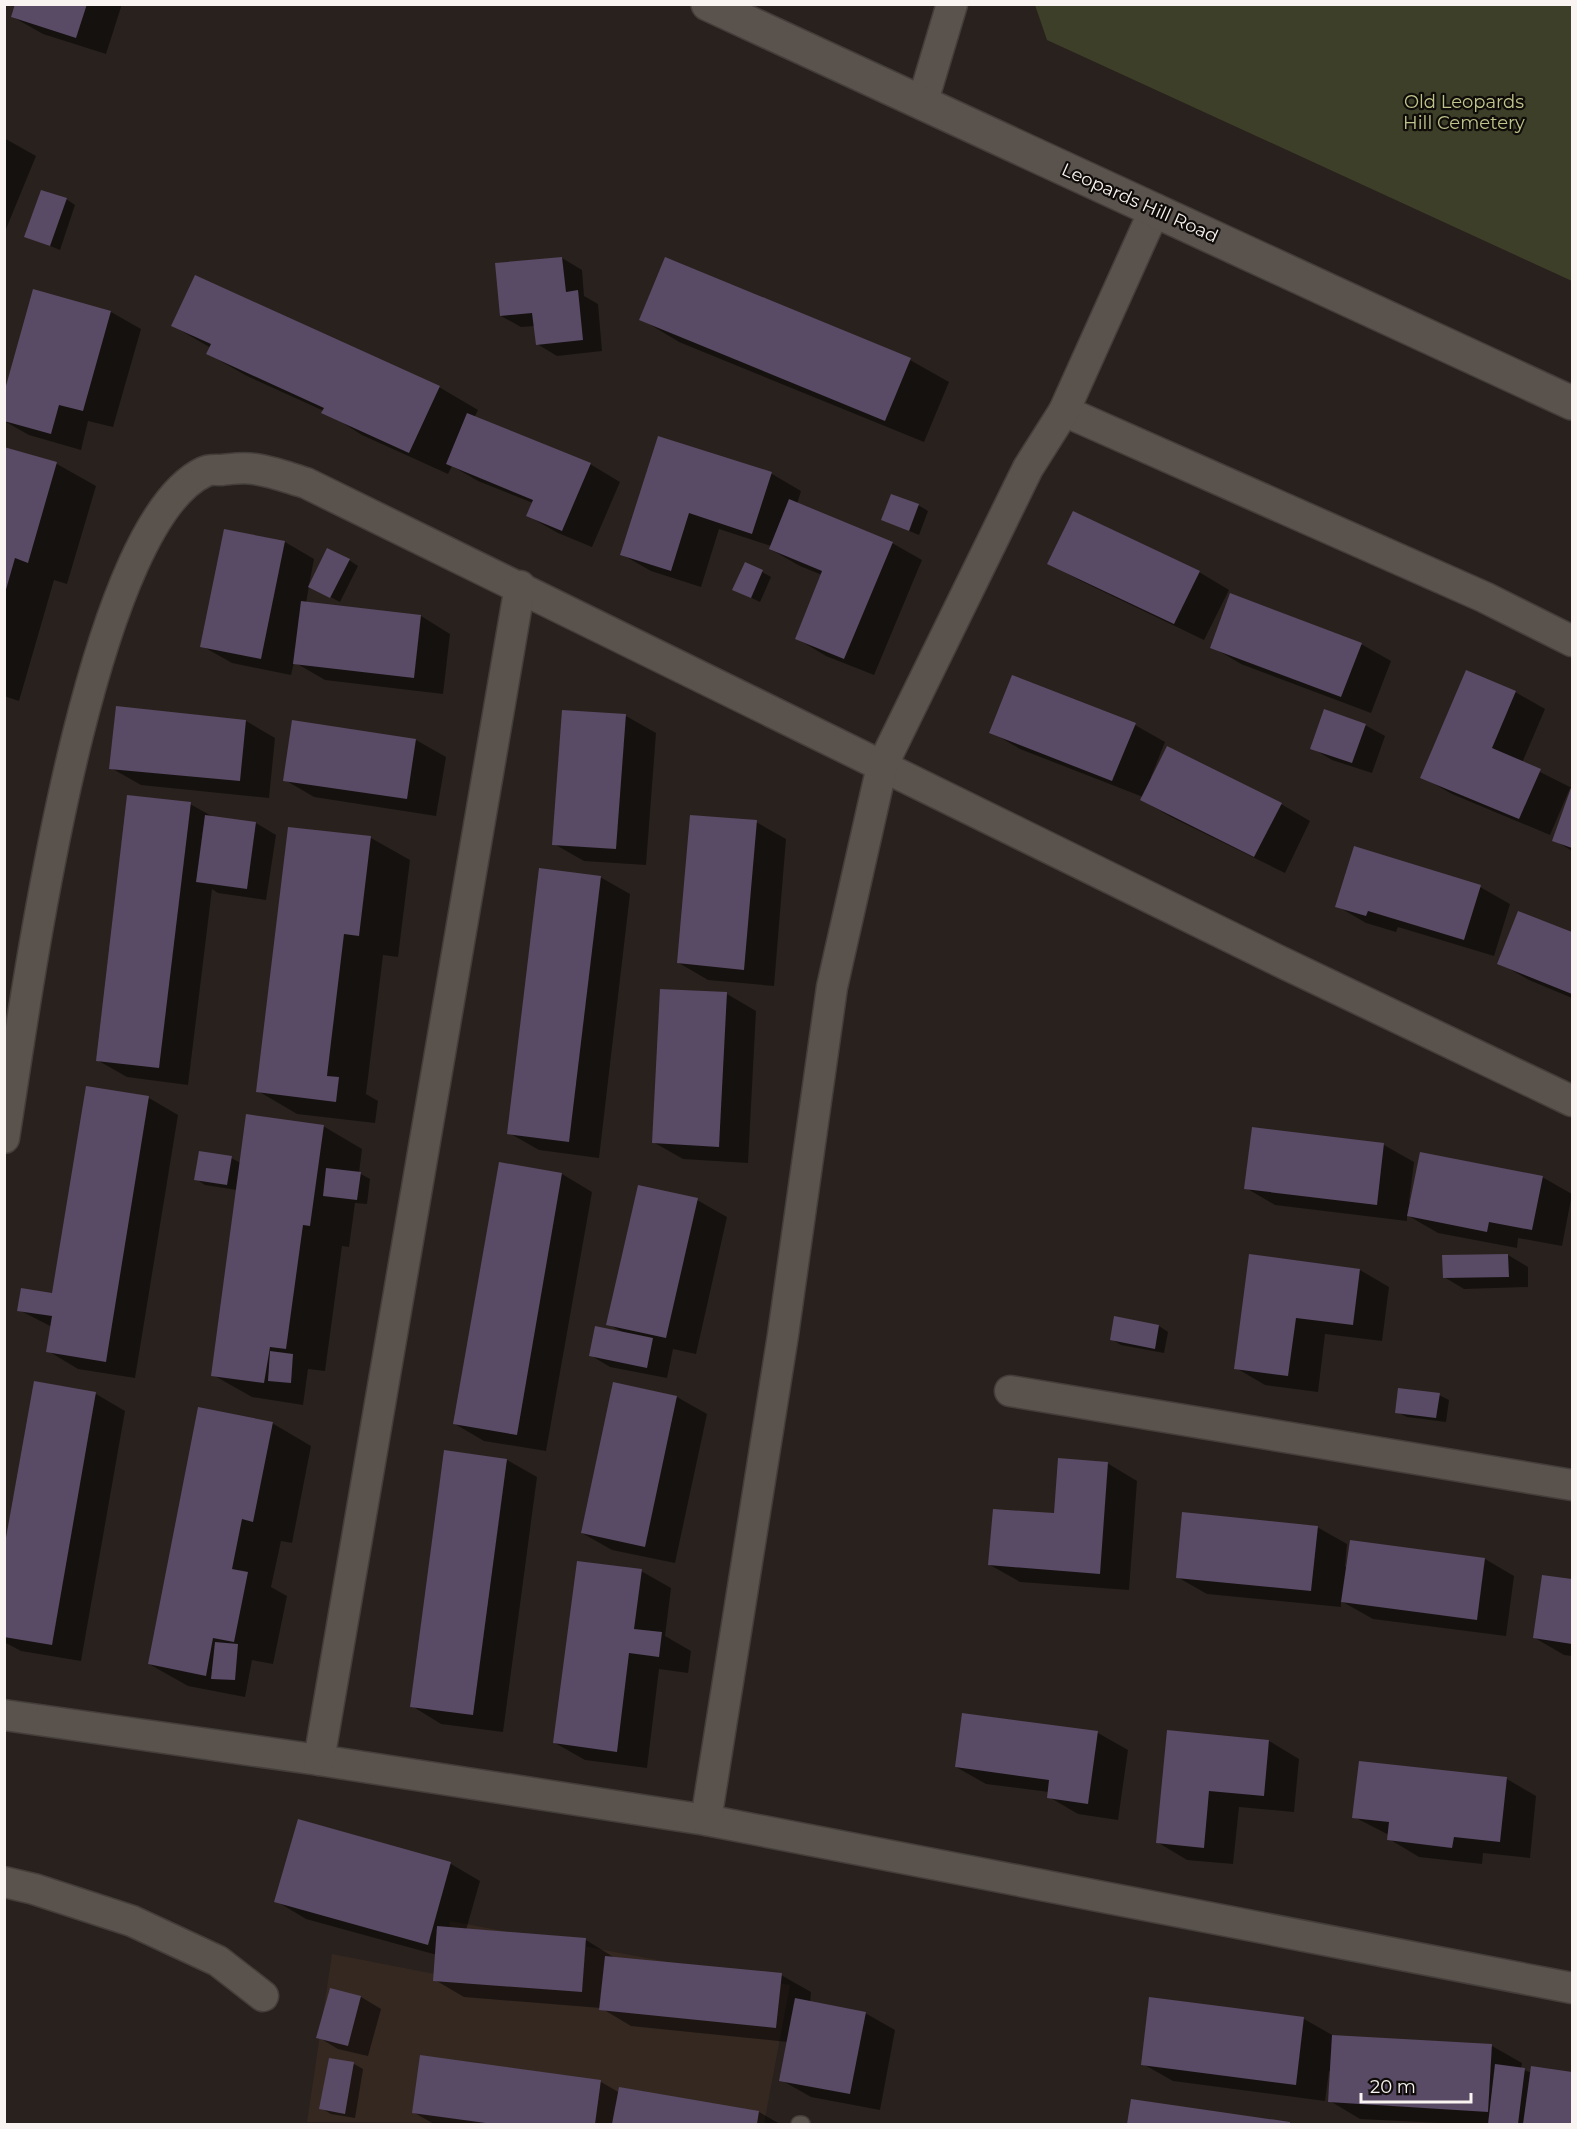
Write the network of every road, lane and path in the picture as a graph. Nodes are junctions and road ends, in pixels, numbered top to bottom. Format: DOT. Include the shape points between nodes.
graph roads {
  1 [pos="708,4"];
  2 [pos="952,4"];
  3 [pos="922,104"];
  4 [pos="1155,208"];
  5 [pos="1572,403"];
  6 [pos="1064,411"];
  7 [pos="520,586"];
  8 [pos="1572,641"];
  9 [pos="882,766"];
  10 [pos="1572,1101"];
  11 [pos="4,1138"];
  12 [pos="1010,1391"];
  13 [pos="1572,1485"];
  14 [pos="4,1715"];
  15 [pos="319,1760"];
  16 [pos="706,1821"];
  17 [pos="4,1882"];
  18 [pos="1572,1988"];
  19 [pos="263,1996"];
  1 -- 3 [label="main road, Leopards Hill Road"];
  2 -- 3 [label="street"];
  3 -- 4 [label="main road, Leopards Hill Road"];
  4 -- 5 [label="main road, Leopards Hill Road"];
  4 -- 6 [label="street"];
  6 -- 8 [label="street" via="1484,597"];
  6 -- 9 [label="street" via="1028,468"];
  7 -- 9 [label="street"];
  7 -- 11 [label="street" via="306,483 254,469 205,471 180,489 144,539 113,618 71,752 37,929"];
  7 -- 15 [label="street"];
  9 -- 10 [label="street"];
  9 -- 16 [label="street" via="832,987 783,1335"];
  12 -- 13 [label="street"];
  14 -- 15 [label="street"];
  15 -- 16 [label="street"];
  16 -- 18 [label="street"];
  17 -- 19 [label="street" via="34,1888 132,1921 218,1961"];
}
